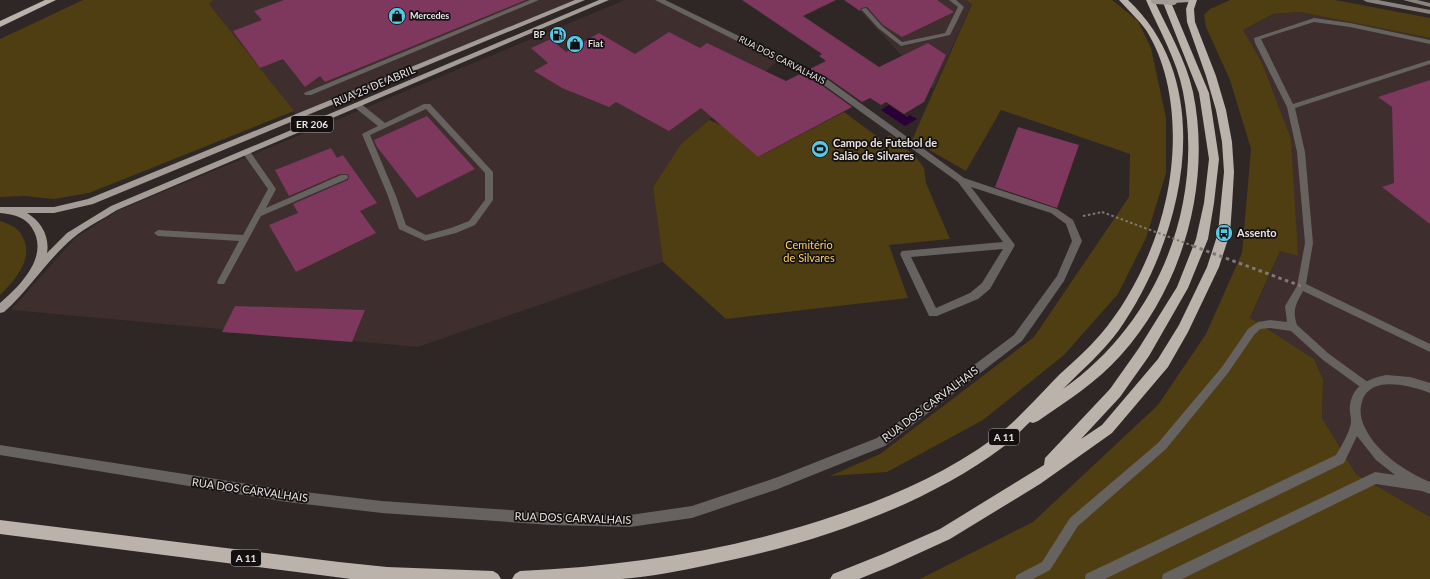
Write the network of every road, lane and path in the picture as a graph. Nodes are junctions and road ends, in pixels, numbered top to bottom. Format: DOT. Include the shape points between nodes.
graph roads {
  1 [pos="52,0"];
  2 [pos="536,0"];
  3 [pos="581,0"];
  4 [pos="605,0"];
  5 [pos="660,0"];
  6 [pos="667,0"];
  7 [pos="952,0"];
  8 [pos="1123,0"];
  9 [pos="1150,0"];
  10 [pos="1155,0"];
  11 [pos="1166,0"];
  12 [pos="1192,0"];
  13 [pos="1367,0"];
  14 [pos="1407,0"];
  15 [pos="1179,1"];
  16 [pos="1430,5"];
  17 [pos="674,6"];
  18 [pos="864,9"];
  19 [pos="1430,12"];
  20 [pos="0,24"];
  21 [pos="1430,42"];
  22 [pos="1430,62"];
  23 [pos="308,93"];
  24 [pos="357,105"];
  25 [pos="1291,108"];
  26 [pos="384,126"];
  27 [pos="246,152"];
  28 [pos="344,177"];
  29 [pos="961,180"];
  30 [pos="4,210"];
  31 [pos="1102,212"];
  32 [pos="259,214"];
  33 [pos="158,233"];
  34 [pos="245,238"];
  35 [pos="1010,245"];
  36 [pos="35,271"];
  37 [pos="221,282"];
  38 [pos="1301,286"];
  39 [pos="0,309"];
  40 [pos="1293,327"];
  41 [pos="1430,348"];
  42 [pos="1366,386"];
  43 [pos="1430,388"];
  44 [pos="1357,420"];
  45 [pos="1000,441"];
  46 [pos="0,450"];
  47 [pos="1035,479"];
  48 [pos="1426,486"];
  49 [pos="0,527"];
  50 [pos="493,579"];
  51 [pos="520,579"];
  52 [pos="838,579"];
  53 [pos="1021,579"];
  54 [pos="1091,579"];
  55 [pos="1168,579"];
  1 -- 20 [label="highway"];
  2 -- 23 [label="lane"];
  3 -- 30 [label="main road, RUA 25 DE ABRIL / ER 206" via="90,202 54,210"];
  4 -- 24 [label="main road, RUA 25 DE ABRIL / ER 206"];
  5 -- 17 [label="street, RUA DOS CARVALHAIS"];
  6 -- 17 [label="street, RUA DOS CARVALHAIS"];
  7 -- 18 [label="lane" via="962,7 948,34 901,44 880,27"];
  8 -- 45 [label="highway, A 11" via="1146,21 1158,42 1175,103 1177,161 1174,195 1166,224 1143,278 1123,314 1105,338"];
  9 -- 45 [label="highway, A 11" via="1188,92 1195,156 1191,198 1183,230 1148,306 1126,341 1092,375"];
  10 -- 15 [label="main road, bridge"];
  11 -- 47 [label="highway" via="1204,93 1214,159 1202,239 1182,288 1144,352 1114,392"];
  12 -- 15 [label="main road"];
  12 -- 47 [label="highway" via="1191,22 1211,76 1227,142 1229,172 1224,233 1213,267 1184,328 1158,369 1107,429"];
  13 -- 19 [label="main road"];
  14 -- 16 [label="main road"];
  17 -- 29 [label="street, RUA DOS CARVALHAIS" via="824,81"];
  21 -- 25 [label="lane" via="1314,20 1257,38"];
  22 -- 25 [label="lane"];
  24 -- 26 [label="lane"];
  24 -- 27 [label="main road, RUA 25 DE ABRIL / ER 206"];
  25 -- 38 [label="lane" via="1301,152 1309,243"];
  26 -- 26 [label="lane" via="427,106 489,172 489,200 472,223 425,238 402,227 366,134"];
  27 -- 32 [label="lane" via="272,190"];
  27 -- 36 [label="main road, RUA 25 DE ABRIL / ER 206" via="114,208 70,235"];
  28 -- 32 [label="lane"];
  29 -- 35 [label="street, RUA DOS CARVALHAIS"];
  29 -- 46 [label="street, RUA DOS CARVALHAIS" via="1054,211 1070,222 1077,241 1061,278 1018,338 881,442 778,483 692,512 630,521 550,519 382,507 287,496"];
  30 -- 36 [label="main road, ER 206" via="29,218 41,231 44,249"];
  31 -- 38 [label="path, bridge"];
  32 -- 34 [label="lane"];
  33 -- 34 [label="lane"];
  34 -- 37 [label="lane"];
  35 -- 35 [label="street" via="995,246 905,254 933,313 974,296 986,286"];
  36 -- 39 [label="main road, ER 206" via="17,295"];
  38 -- 40 [label="lane" via="1290,306"];
  38 -- 41 [label="lane"];
  40 -- 42 [label="lane" via="1326,357"];
  40 -- 53 [label="lane" via="1270,324 1258,326 1162,446 1074,522 1046,566"];
  42 -- 43 [label="street" via="1382,380 1401,380"];
  42 -- 44 [label="street" via="1358,395 1355,406"];
  44 -- 48 [label="street" via="1377,454 1398,471"];
  44 -- 54 [label="street" via="1340,459"];
  45 -- 51 [label="highway, A 11" via="960,468 921,488 818,530 700,561 612,574"];
  47 -- 52 [label="highway" via="945,534 886,561"];
  48 -- 55 [label="street" via="1375,478"];
  49 -- 50 [label="highway, A 11" via="339,570 387,575"];
}
